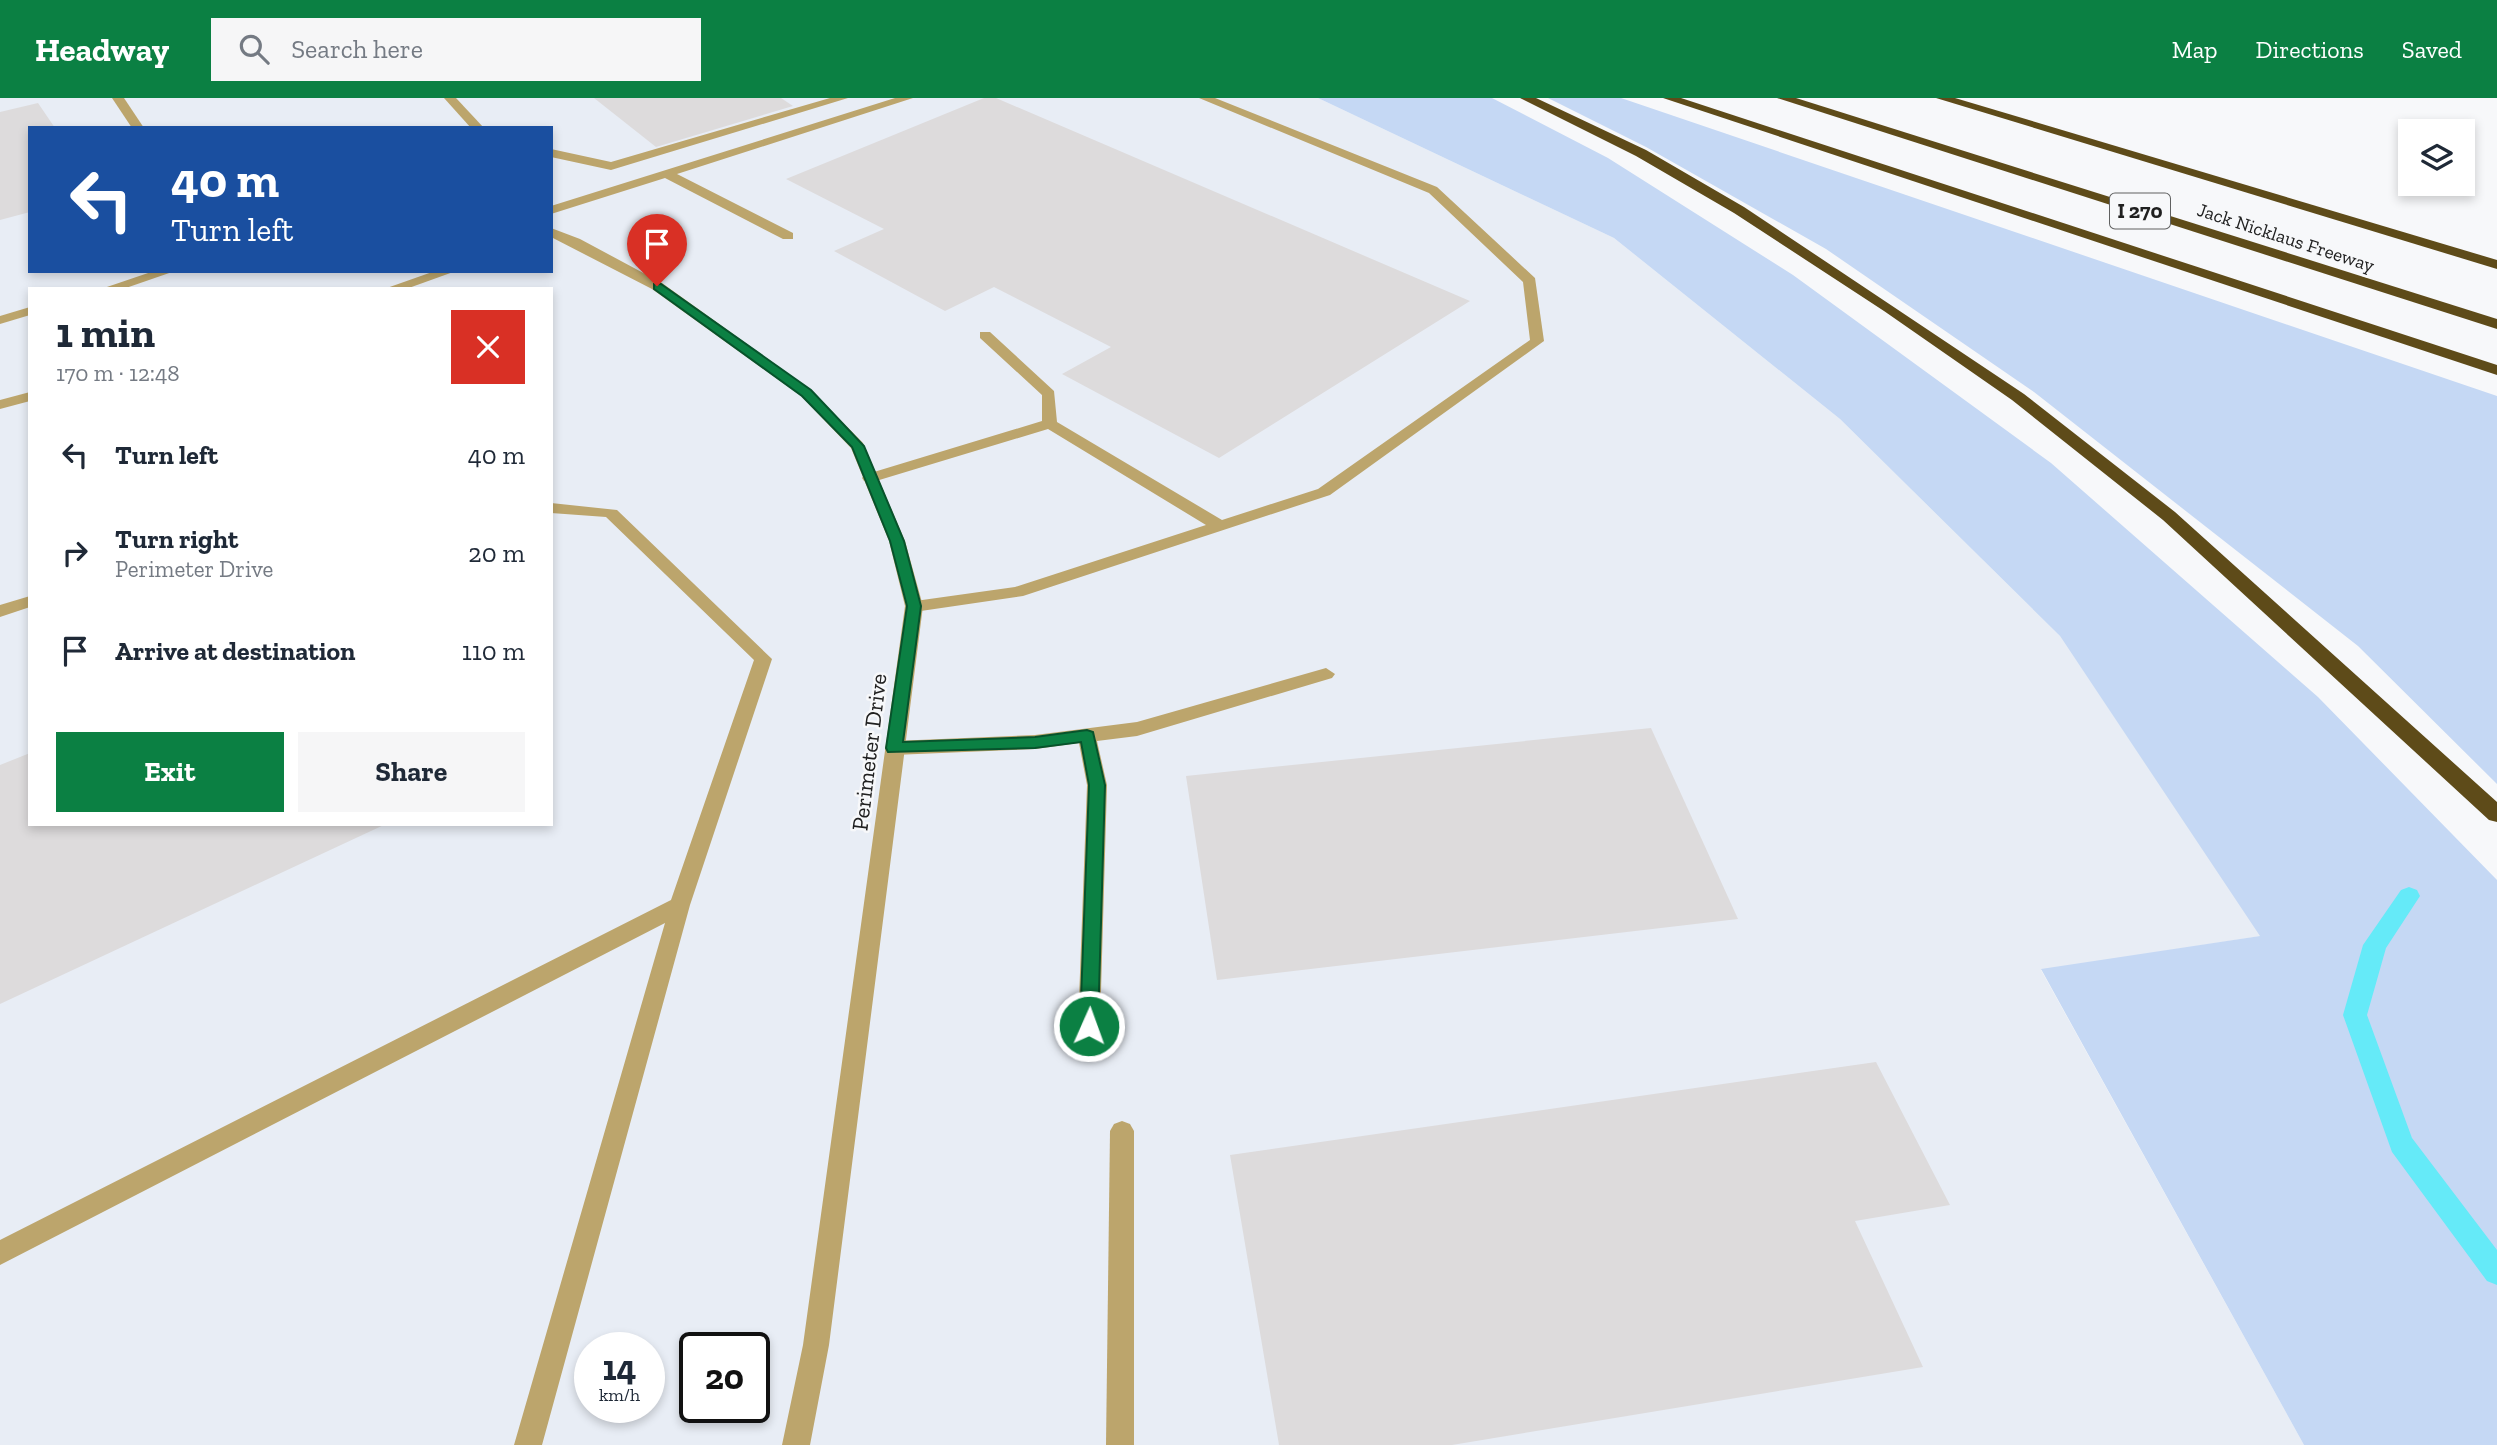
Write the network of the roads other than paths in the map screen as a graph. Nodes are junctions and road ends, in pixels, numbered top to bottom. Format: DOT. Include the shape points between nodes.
graph roads {
  1 [pos="118,98"];
  2 [pos="450,98"];
  3 [pos="842,98"];
  4 [pos="907,98"];
  5 [pos="1205,98"];
  6 [pos="1526,98"];
  7 [pos="1669,98"];
  8 [pos="1783,98"];
  9 [pos="1942,98"];
  10 [pos="137,126"];
  11 [pos="476,126"];
  12 [pos="554,157"];
  13 [pos="667,174"];
  14 [pos="553,209"];
  15 [pos="553,233"];
  16 [pos="788,236"];
  17 [pos="2497,265"];
  18 [pos="162,273"];
  19 [pos="443,273"];
  20 [pos="115,287"];
  21 [pos="398,287"];
  22 [pos="28,312"];
  23 [pos="0,320"];
  24 [pos="2497,324"];
  25 [pos="985,335"];
  26 [pos="2497,370"];
  27 [pos="28,397"];
  28 [pos="0,405"];
  29 [pos="1050,424"];
  30 [pos="870,478"];
  31 [pos="553,508"];
  32 [pos="1220,526"];
  33 [pos="28,602"];
  34 [pos="914,606"];
  35 [pos="0,611"];
  36 [pos="1326,674"];
  37 [pos="1087,736"];
  38 [pos="894,748"];
  39 [pos="2497,814"];
  40 [pos="680,905"];
  41 [pos="1089,1026"];
  42 [pos="1122,1132"];
  43 [pos="0,1253"];
  44 [pos="528,1445"];
  45 [pos="796,1445"];
  46 [pos="1120,1445"];
  1 -- 10 [label="street"];
  2 -- 11 [label="street"];
  3 -- 12 [label="street" via="611,166"];
  4 -- 13 [label="street"];
  5 -- 32 [label="street" via="1433,190 1531,281 1537,341 1324,492"];
  6 -- 39 [label="highway" via="1641,153 1740,210 2018,397 2169,516"];
  7 -- 26 [label="highway"];
  8 -- 24 [label="highway, Jack Nicklaus Freeway / I 270"];
  9 -- 17 [label="highway, Jack Nicklaus Freeway / I 270"];
  13 -- 14 [label="street"];
  13 -- 16 [label="street"];
  15 -- 30 [label="street, Perimeter Drive" via="657,286 806,393 858,446"];
  18 -- 20 [label="street"];
  19 -- 21 [label="street"];
  22 -- 23 [label="street"];
  25 -- 29 [label="street" via="1049,394"];
  27 -- 28 [label="street"];
  29 -- 30 [label="street"];
  29 -- 32 [label="street"];
  30 -- 34 [label="street, Perimeter Drive" via="897,541"];
  31 -- 40 [label="street" via="611,513 763,659"];
  32 -- 34 [label="street" via="1017,592"];
  33 -- 35 [label="street"];
  34 -- 38 [label="street, Perimeter Drive"];
  36 -- 37 [label="street" via="1137,729"];
  37 -- 38 [label="street" via="1035,743"];
  37 -- 41 [label="street" via="1097,785"];
  38 -- 45 [label="street, Perimeter Drive" via="816,1345"];
  40 -- 43 [label="street"];
  40 -- 44 [label="street"];
  42 -- 46 [label="street"];
}
